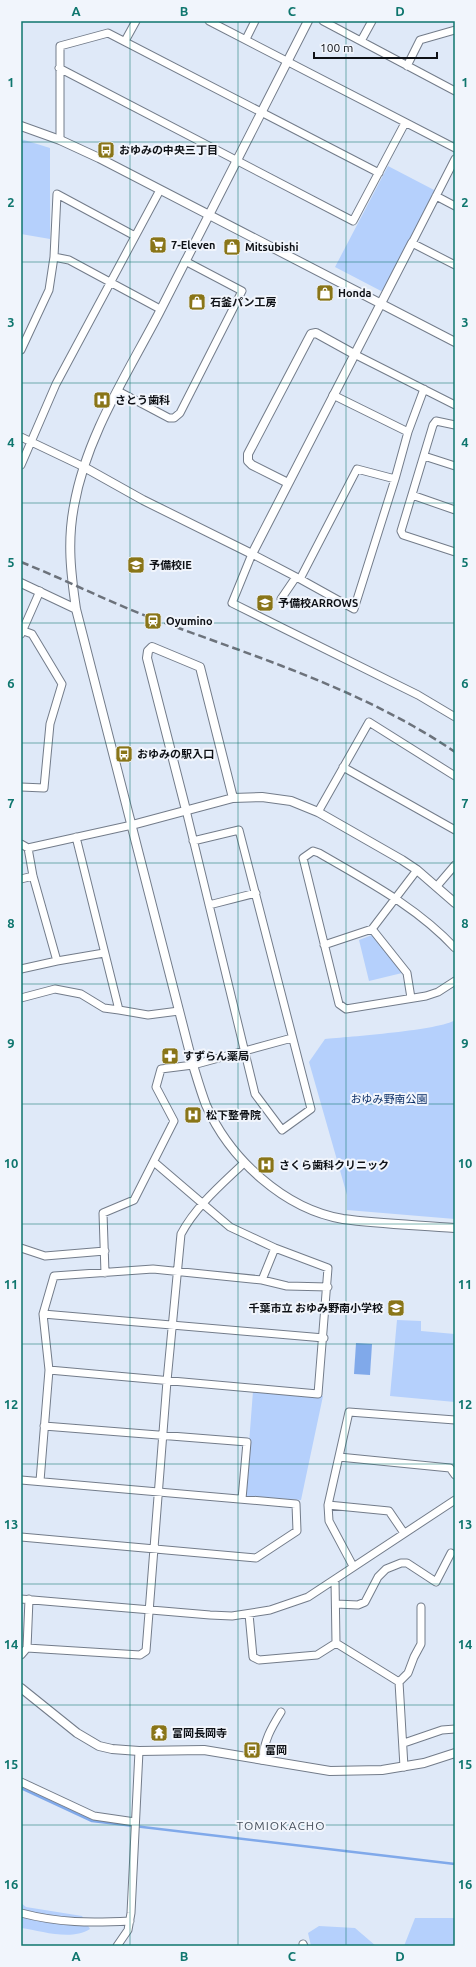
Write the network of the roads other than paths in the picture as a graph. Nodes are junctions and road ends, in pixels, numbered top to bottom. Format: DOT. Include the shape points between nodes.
graph roads {
  1 [pos="136,21"];
  2 [pos="210,21"];
  3 [pos="255,21"];
  4 [pos="308,21"];
  5 [pos="323,21"];
  6 [pos="372,21"];
  7 [pos="455,30"];
  8 [pos="246,40"];
  9 [pos="125,41"];
  10 [pos="361,41"];
  11 [pos="288,62"];
  12 [pos="406,66"];
  13 [pos="60,68"];
  14 [pos="455,90"];
  15 [pos="263,113"];
  16 [pos="405,123"];
  17 [pos="21,126"];
  18 [pos="60,140"];
  19 [pos="455,148"];
  20 [pos="455,159"];
  21 [pos="236,160"];
  22 [pos="380,173"];
  23 [pos="160,190"];
  24 [pos="436,196"];
  25 [pos="455,206"];
  26 [pos="210,215"];
  27 [pos="135,236"];
  28 [pos="412,243"];
  29 [pos="54,257"];
  30 [pos="185,261"];
  31 [pos="455,265"];
  32 [pos="112,282"];
  33 [pos="380,304"];
  34 [pos="160,309"];
  35 [pos="455,342"];
  36 [pos="21,350"];
  37 [pos="354,354"];
  38 [pos="424,389"];
  39 [pos="118,391"];
  40 [pos="333,394"];
  41 [pos="455,405"];
  42 [pos="455,425"];
  43 [pos="408,432"];
  44 [pos="21,437"];
  45 [pos="30,442"];
  46 [pos="424,456"];
  47 [pos="21,465"];
  48 [pos="455,466"];
  49 [pos="84,467"];
  50 [pos="395,479"];
  51 [pos="288,483"];
  52 [pos="412,495"];
  53 [pos="455,510"];
  54 [pos="455,552"];
  55 [pos="252,554"];
  56 [pos="298,578"];
  57 [pos="21,583"];
  58 [pos="40,591"];
  59 [pos="282,599"];
  60 [pos="76,609"];
  61 [pos="22,632"];
  62 [pos="455,717"];
  63 [pos="343,767"];
  64 [pos="455,776"];
  65 [pos="21,787"];
  66 [pos="233,798"];
  67 [pos="186,810"];
  68 [pos="318,812"];
  69 [pos="132,824"];
  70 [pos="455,830"];
  71 [pos="76,837"];
  72 [pos="193,841"];
  73 [pos="21,844"];
  74 [pos="28,848"];
  75 [pos="455,865"];
  76 [pos="417,870"];
  77 [pos="33,876"];
  78 [pos="21,879"];
  79 [pos="437,886"];
  80 [pos="256,893"];
  81 [pos="396,898"];
  82 [pos="455,903"];
  83 [pos="209,905"];
  84 [pos="372,929"];
  85 [pos="324,945"];
  86 [pos="455,948"];
  87 [pos="104,953"];
  88 [pos="57,961"];
  89 [pos="21,969"];
  90 [pos="455,982"];
  91 [pos="21,998"];
  92 [pos="411,998"];
  93 [pos="119,1010"];
  94 [pos="179,1011"];
  95 [pos="292,1038"];
  96 [pos="245,1051"];
  97 [pos="193,1065"];
  98 [pos="154,1162"];
  99 [pos="244,1163"];
  100 [pos="202,1204"];
  101 [pos="455,1228"];
  102 [pos="21,1248"];
  103 [pos="275,1248"];
  104 [pos="104,1251"];
  105 [pos="176,1271"];
  106 [pos="104,1273"];
  107 [pos="262,1280"];
  108 [pos="328,1287"];
  109 [pos="43,1314"];
  110 [pos="172,1325"];
  111 [pos="324,1338"];
  112 [pos="49,1370"];
  113 [pos="167,1381"];
  114 [pos="455,1420"];
  115 [pos="44,1426"];
  116 [pos="164,1436"];
  117 [pos="339,1457"];
  118 [pos="455,1475"];
  119 [pos="21,1480"];
  120 [pos="40,1481"];
  121 [pos="160,1491"];
  122 [pos="242,1499"];
  123 [pos="455,1500"];
  124 [pos="328,1505"];
  125 [pos="404,1533"];
  126 [pos="21,1537"];
  127 [pos="155,1548"];
  128 [pos="451,1553"];
  129 [pos="353,1566"];
  130 [pos="335,1580"];
  131 [pos="21,1599"];
  132 [pos="29,1599"];
  133 [pos="336,1604"];
  134 [pos="421,1607"];
  135 [pos="148,1610"];
  136 [pos="249,1614"];
  137 [pos="336,1643"];
  138 [pos="27,1648"];
  139 [pos="21,1655"];
  140 [pos="399,1682"];
  141 [pos="21,1688"];
  142 [pos="282,1712"];
  143 [pos="455,1729"];
  144 [pos="404,1743"];
  145 [pos="139,1751"];
  146 [pos="455,1753"];
  147 [pos="262,1760"];
  148 [pos="404,1767"];
  149 [pos="21,1782"];
  150 [pos="135,1822"];
  151 [pos="21,1913"];
  152 [pos="130,1920"];
  153 [pos="117,1946"];
  1 -- 9 [label="street"];
  2 -- 8 [label="street"];
  3 -- 8 [label="street"];
  4 -- 11 [label="street"];
  5 -- 10 [label="street"];
  6 -- 10 [label="street"];
  7 -- 12 [label="street" via="420,40"];
  8 -- 11 [label="street"];
  9 -- 13 [label="street" via="108,33 60,46"];
  9 -- 15 [label="street"];
  10 -- 12 [label="street"];
  11 -- 15 [label="street"];
  11 -- 16 [label="street"];
  12 -- 14 [label="street"];
  13 -- 18 [label="street"];
  13 -- 21 [label="street"];
  15 -- 21 [label="street"];
  15 -- 22 [label="street"];
  16 -- 19 [label="street"];
  16 -- 22 [label="street"];
  17 -- 18 [label="street"];
  18 -- 23 [label="street"];
  20 -- 24 [label="street"];
  21 -- 22 [label="street" via="353,220"];
  21 -- 26 [label="street"];
  23 -- 26 [label="street"];
  23 -- 27 [label="street"];
  24 -- 25 [label="street"];
  24 -- 28 [label="street"];
  26 -- 30 [label="street"];
  26 -- 33 [label="street"];
  27 -- 29 [label="street" via="57,194"];
  27 -- 32 [label="street"];
  28 -- 31 [label="street"];
  28 -- 33 [label="street"];
  29 -- 32 [label="street" via="69,260"];
  29 -- 36 [label="street" via="49,290"];
  30 -- 34 [label="street"];
  30 -- 39 [label="street" via="242,291 180,413 174,418 169,418"];
  32 -- 34 [label="street"];
  32 -- 45 [label="street" via="56,384"];
  33 -- 35 [label="street"];
  33 -- 37 [label="street"];
  34 -- 39 [label="street"];
  37 -- 38 [label="street"];
  37 -- 40 [label="street"];
  37 -- 51 [label="street" via="316,333 311,334 248,454 248,461 252,465"];
  38 -- 41 [label="street"];
  38 -- 43 [label="street"];
  39 -- 49 [label="street" via="91,444"];
  40 -- 43 [label="street"];
  40 -- 51 [label="street"];
  42 -- 46 [label="street" via="436,421"];
  43 -- 50 [label="street"];
  44 -- 45 [label="street"];
  45 -- 47 [label="street"];
  45 -- 49 [label="street"];
  46 -- 48 [label="street"];
  46 -- 52 [label="street"];
  49 -- 55 [label="street" via="153,505"];
  49 -- 60 [label="street" via="70,532 70,567"];
  50 -- 56 [label="street" via="357,469"];
  50 -- 56 [label="street" via="354,609"];
  51 -- 55 [label="street"];
  52 -- 53 [label="street"];
  52 -- 54 [label="street" via="401,531 403,536"];
  55 -- 56 [label="street"];
  55 -- 62 [label="street" via="232,603 418,695"];
  56 -- 59 [label="street"];
  57 -- 58 [label="street"];
  58 -- 60 [label="street"];
  58 -- 61 [label="street"];
  60 -- 69 [label="street"];
  61 -- 65 [label="street" via="32,634 62,684 50,724 44,788"];
  63 -- 64 [label="street" via="369,722"];
  63 -- 68 [label="street"];
  63 -- 70 [label="street"];
  66 -- 67 [label="street"];
  66 -- 67 [label="street" via="200,667 152,647 147,658"];
  66 -- 68 [label="street" via="277,798"];
  67 -- 69 [label="street"];
  67 -- 72 [label="street"];
  68 -- 76 [label="street"];
  69 -- 71 [label="street"];
  69 -- 94 [label="street"];
  71 -- 74 [label="street"];
  71 -- 87 [label="street"];
  72 -- 80 [label="street" via="239,830"];
  72 -- 83 [label="street"];
  73 -- 74 [label="street"];
  74 -- 77 [label="street"];
  75 -- 79 [label="street"];
  76 -- 79 [label="street"];
  76 -- 81 [label="street"];
  77 -- 78 [label="street"];
  77 -- 88 [label="street"];
  79 -- 82 [label="street"];
  80 -- 83 [label="street"];
  80 -- 95 [label="street"];
  81 -- 84 [label="street"];
  81 -- 85 [label="street" via="319,853 313,852 303,858"];
  81 -- 86 [label="street" via="438,930"];
  83 -- 96 [label="street"];
  84 -- 85 [label="street"];
  84 -- 92 [label="street" via="406,972"];
  85 -- 92 [label="street" via="339,1004 346,1009"];
  87 -- 88 [label="street"];
  87 -- 93 [label="street"];
  88 -- 89 [label="street"];
  90 -- 92 [label="street" via="438,992"];
  91 -- 93 [label="street" via="55,989 81,994 104,1008"];
  93 -- 94 [label="street" via="148,1015"];
  94 -- 97 [label="street"];
  95 -- 96 [label="street"];
  95 -- 96 [label="street" via="311,1109 282,1130 255,1094"];
  96 -- 97 [label="street"];
  97 -- 98 [label="street" via="161,1069 156,1087 174,1121"];
  97 -- 99 [label="street" via="206,1105"];
  98 -- 100 [label="street"];
  98 -- 104 [label="street" via="134,1200 103,1213"];
  99 -- 100 [label="street"];
  99 -- 101 [label="street" via="268,1184 298,1204 324,1214 343,1219"];
  100 -- 103 [label="street" via="230,1227"];
  100 -- 105 [label="street" via="181,1234"];
  102 -- 104 [label="street" via="45,1256"];
  103 -- 107 [label="street"];
  103 -- 108 [label="street" via="328,1268"];
  104 -- 106 [label="street"];
  105 -- 106 [label="street" via="153,1269"];
  105 -- 107 [label="street"];
  105 -- 110 [label="street"];
  106 -- 109 [label="street" via="54,1276"];
  107 -- 108 [label="street" via="287,1286"];
  108 -- 111 [label="street"];
  109 -- 110 [label="street"];
  109 -- 112 [label="street"];
  110 -- 111 [label="street"];
  110 -- 113 [label="street"];
  111 -- 113 [label="street" via="318,1394"];
  112 -- 113 [label="street"];
  112 -- 115 [label="street"];
  113 -- 116 [label="street"];
  114 -- 117 [label="street" via="349,1412"];
  115 -- 116 [label="street"];
  115 -- 120 [label="street"];
  116 -- 121 [label="street"];
  116 -- 122 [label="street" via="247,1442"];
  117 -- 118 [label="street" via="450,1468"];
  117 -- 124 [label="street"];
  119 -- 120 [label="street"];
  120 -- 121 [label="street"];
  121 -- 122 [label="street"];
  121 -- 127 [label="street"];
  122 -- 127 [label="street" via="296,1504 297,1531 256,1558"];
  123 -- 125 [label="street"];
  124 -- 125 [label="street" via="389,1511"];
  124 -- 129 [label="street" via="329,1521"];
  125 -- 129 [label="street"];
  126 -- 127 [label="street"];
  127 -- 135 [label="street"];
  128 -- 133 [label="street" via="436,1582 407,1563 400,1563 386,1569 378,1577 365,1602 358,1606"];
  129 -- 130 [label="street"];
  130 -- 133 [label="street"];
  130 -- 136 [label="street" via="308,1597"];
  131 -- 132 [label="street"];
  132 -- 135 [label="street"];
  132 -- 138 [label="street"];
  133 -- 137 [label="street"];
  134 -- 140 [label="street" via="421,1644 408,1673"];
  135 -- 136 [label="street" via="210,1615"];
  135 -- 138 [label="street" via="146,1651 140,1655"];
  136 -- 137 [label="street" via="253,1657 258,1660 317,1655"];
  137 -- 140 [label="street"];
  138 -- 139 [label="street"];
  140 -- 144 [label="street"];
  141 -- 145 [label="street" via="77,1734 88,1740 112,1749"];
  142 -- 147 [label="street" via="268,1732"];
  143 -- 144 [label="street" via="442,1730"];
  144 -- 148 [label="street"];
  145 -- 147 [label="street" via="204,1750"];
  145 -- 150 [label="street"];
  146 -- 148 [label="street"];
  147 -- 148 [label="street" via="330,1771"];
  149 -- 150 [label="street" via="94,1816"];
  150 -- 152 [label="street"];
  151 -- 152 [label="street" via="48,1920 96,1923"];
  152 -- 153 [label="street" via="128,1930"];
}
